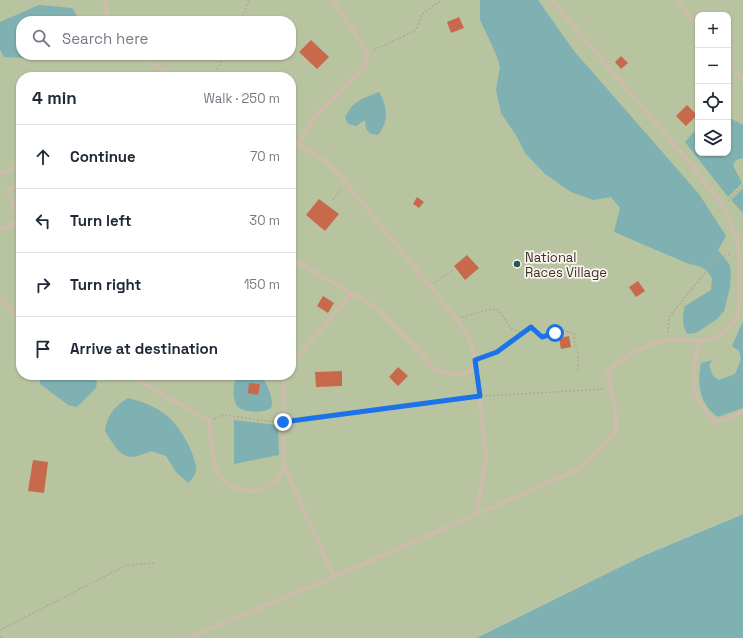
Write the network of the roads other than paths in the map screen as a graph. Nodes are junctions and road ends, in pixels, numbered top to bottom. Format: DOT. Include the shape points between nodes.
graph roads {
  1 [pos="104,0"];
  2 [pos="333,0"];
  3 [pos="551,0"];
  4 [pos="676,0"];
  5 [pos="108,16"];
  6 [pos="695,22"];
  7 [pos="146,60"];
  8 [pos="731,65"];
  9 [pos="167,72"];
  10 [pos="743,79"];
  11 [pos="296,142"];
  12 [pos="299,143"];
  13 [pos="16,168"];
  14 [pos="0,174"];
  15 [pos="16,186"];
  16 [pos="16,212"];
  17 [pos="16,223"];
  18 [pos="0,229"];
  19 [pos="296,261"];
  20 [pos="741,286"];
  21 [pos="352,293"];
  22 [pos="0,298"];
  23 [pos="16,315"];
  24 [pos="700,340"];
  25 [pos="296,359"];
  26 [pos="475,360"];
  27 [pos="138,380"];
  28 [pos="284,380"];
  29 [pos="743,412"];
  30 [pos="284,466"];
  31 [pos="477,514"];
  32 [pos="334,577"];
  33 [pos="187,638"];
  1 -- 5 [label="lane"];
  2 -- 12 [label="lane" via="368,53 366,64 314,118"];
  3 -- 20 [label="lane" via="690,162 724,206 737,238"];
  4 -- 6 [label="lane"];
  7 -- 9 [label="lane"];
  8 -- 10 [label="lane"];
  11 -- 12 [label="lane"];
  12 -- 26 [label="lane" via="326,162 345,182 456,318 471,342"];
  13 -- 14 [label="lane"];
  15 -- 16 [label="lane" via="7,190"];
  17 -- 18 [label="lane"];
  19 -- 21 [label="lane"];
  20 -- 24 [label="lane" via="738,315 728,329 717,337"];
  21 -- 25 [label="lane"];
  21 -- 26 [label="lane" via="378,310 434,368 450,374 464,374 472,370"];
  22 -- 23 [label="lane"];
  24 -- 29 [label="lane" via="693,382 697,401 716,422"];
  24 -- 31 [label="lane" via="668,339 632,353 616,364 607,373 617,425 615,432 584,465"];
  26 -- 31 [label="lane" via="486,457"];
  27 -- 30 [label="lane" via="209,421 213,463 223,481 240,489 259,492 277,479"];
  28 -- 30 [label="lane"];
  30 -- 32 [label="lane"];
  31 -- 32 [label="lane"];
  32 -- 33 [label="lane"];
}
